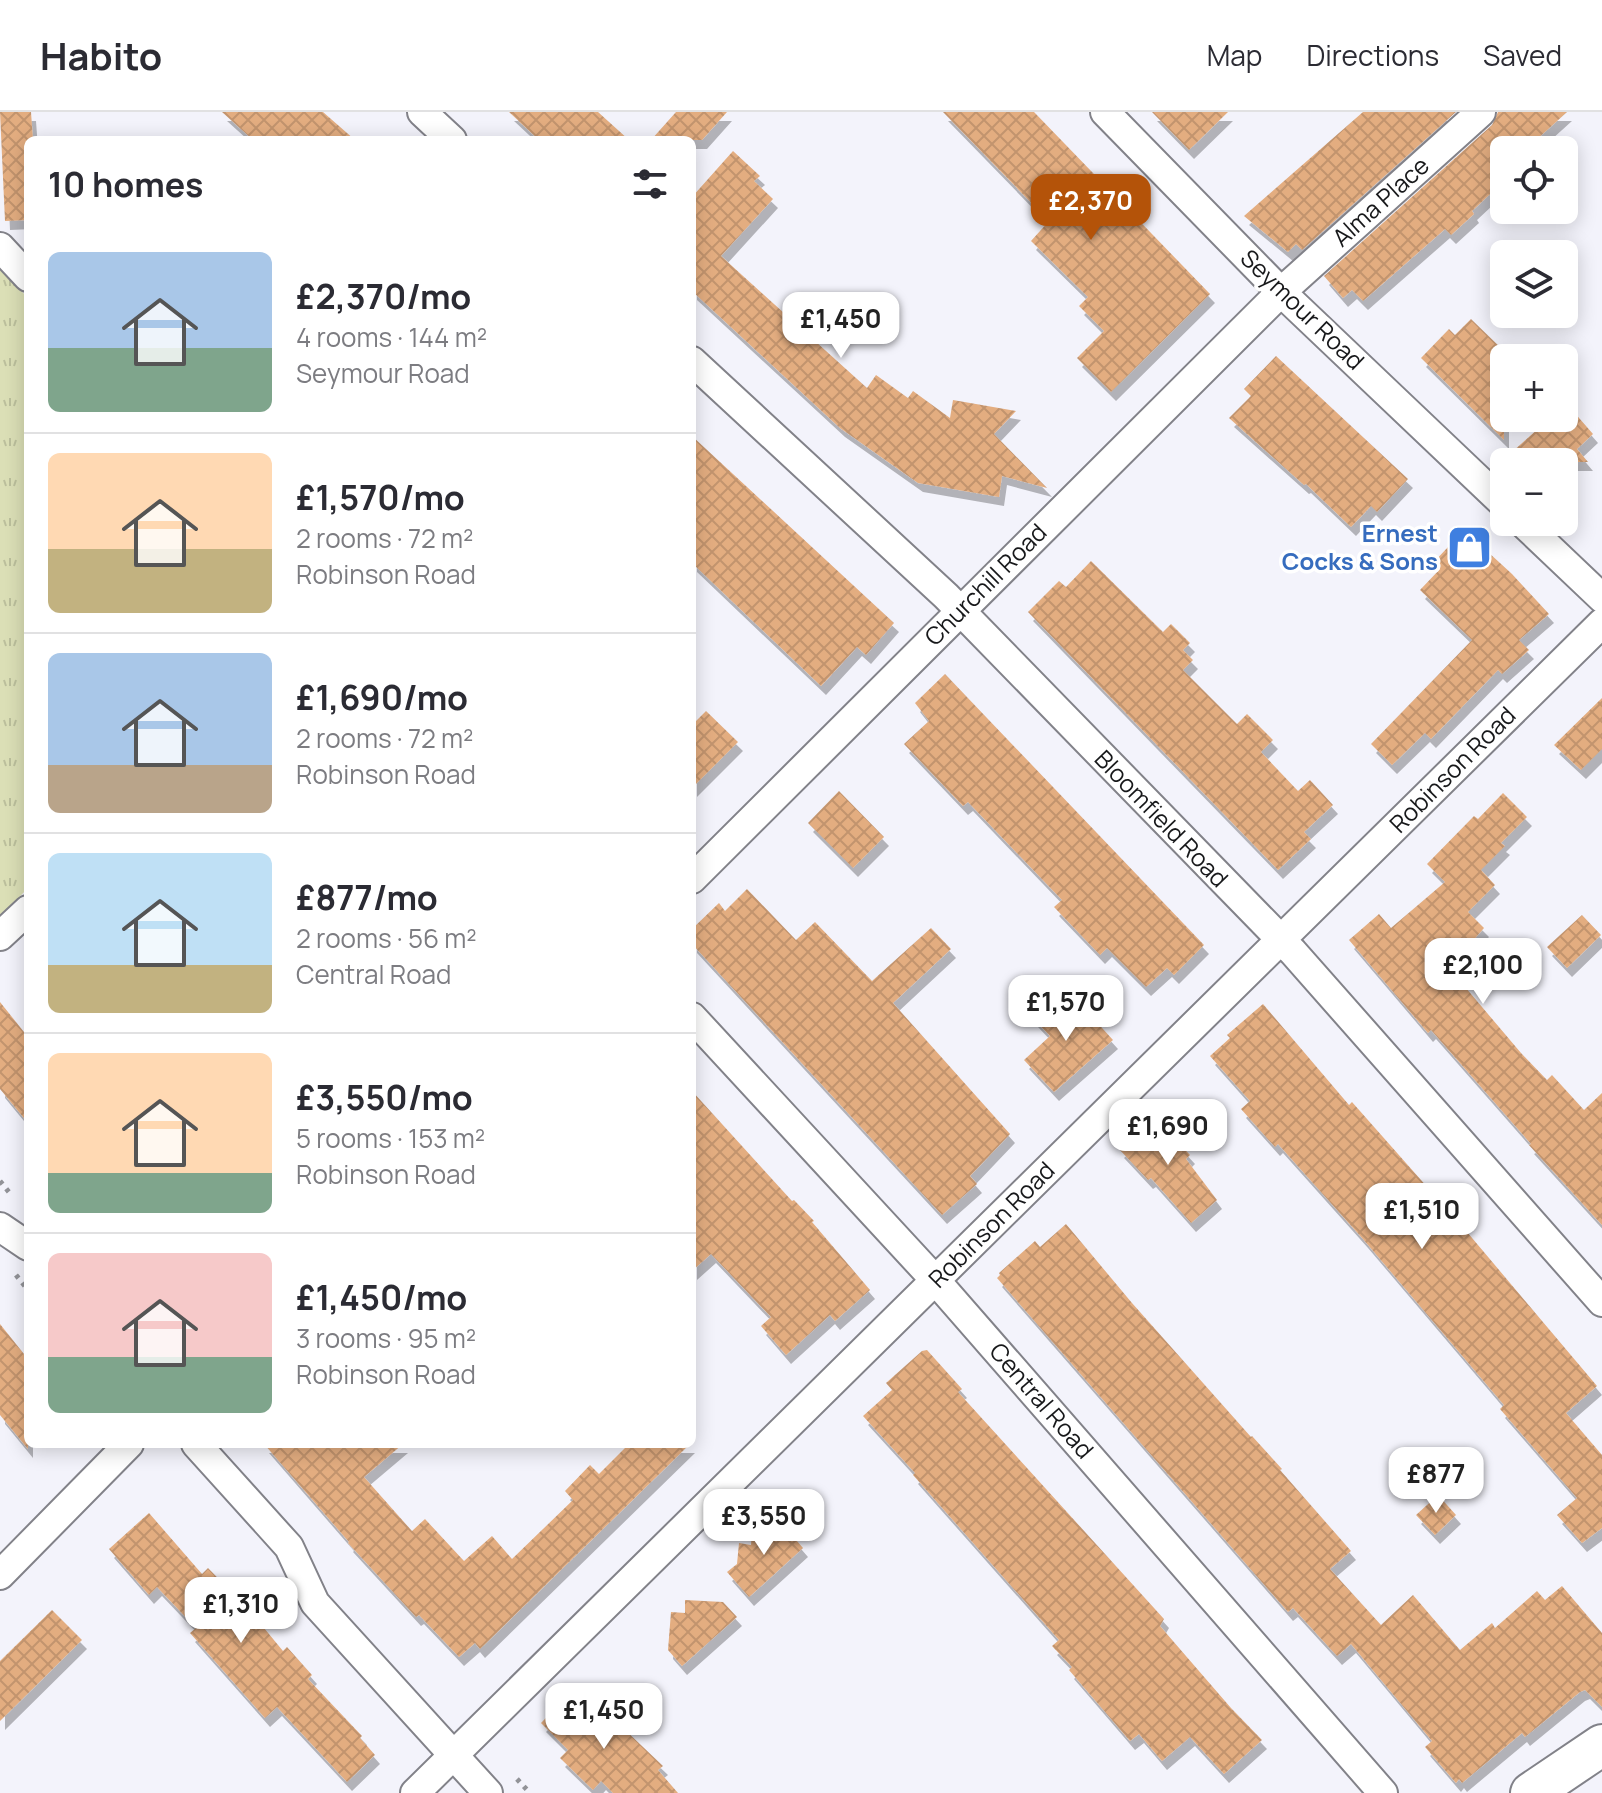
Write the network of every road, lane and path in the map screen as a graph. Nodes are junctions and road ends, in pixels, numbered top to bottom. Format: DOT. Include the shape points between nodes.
graph roads {
  1 [pos="422,112"];
  2 [pos="1105,112"];
  3 [pos="1481,112"];
  4 [pos="448,136"];
  5 [pos="0,247"];
  6 [pos="24,273"];
  7 [pos="1281,292"];
  8 [pos="696,365"];
  9 [pos="1490,491"];
  10 [pos="1537,536"];
  11 [pos="1602,598"];
  12 [pos="959,611"];
  13 [pos="1602,623"];
  14 [pos="696,875"];
  15 [pos="24,914"];
  16 [pos="0,936"];
  17 [pos="1278,939"];
  18 [pos="696,1021"];
  19 [pos="0,1227"];
  20 [pos="24,1243"];
  21 [pos="936,1281"];
  22 [pos="1602,1302"];
  23 [pos="125,1448"];
  24 [pos="200,1448"];
  25 [pos="0,1575"];
  26 [pos="1602,1745"];
  27 [pos="453,1755"];
  28 [pos="419,1788"];
  29 [pos="488,1793"];
  30 [pos="1383,1793"];
  31 [pos="1531,1793"];
  1 -- 4 [label="street"];
  2 -- 7 [label="street, Seymour Road"];
  3 -- 7 [label="street, Alma Place"];
  5 -- 6 [label="street"];
  7 -- 9 [label="street, Seymour Road"];
  7 -- 12 [label="street, Churchill Road"];
  8 -- 12 [label="street, Bloomfield Road"];
  10 -- 11 [label="street"];
  12 -- 14 [label="street, Churchill Road"];
  12 -- 17 [label="street, Bloomfield Road"];
  13 -- 17 [label="street, Robinson Road"];
  15 -- 16 [label="street"];
  17 -- 21 [label="street, Robinson Road"];
  17 -- 22 [label="street, Bloomfield Road"];
  18 -- 21 [label="street, Central Road"];
  19 -- 20 [label="street"];
  21 -- 27 [label="street, Robinson Road"];
  21 -- 30 [label="street, Central Road"];
  23 -- 25 [label="street"];
  24 -- 27 [label="street" via="289,1547 315,1603"];
  26 -- 31 [label="main road"];
  27 -- 28 [label="street, Robinson Road"];
  27 -- 29 [label="street"];
}
